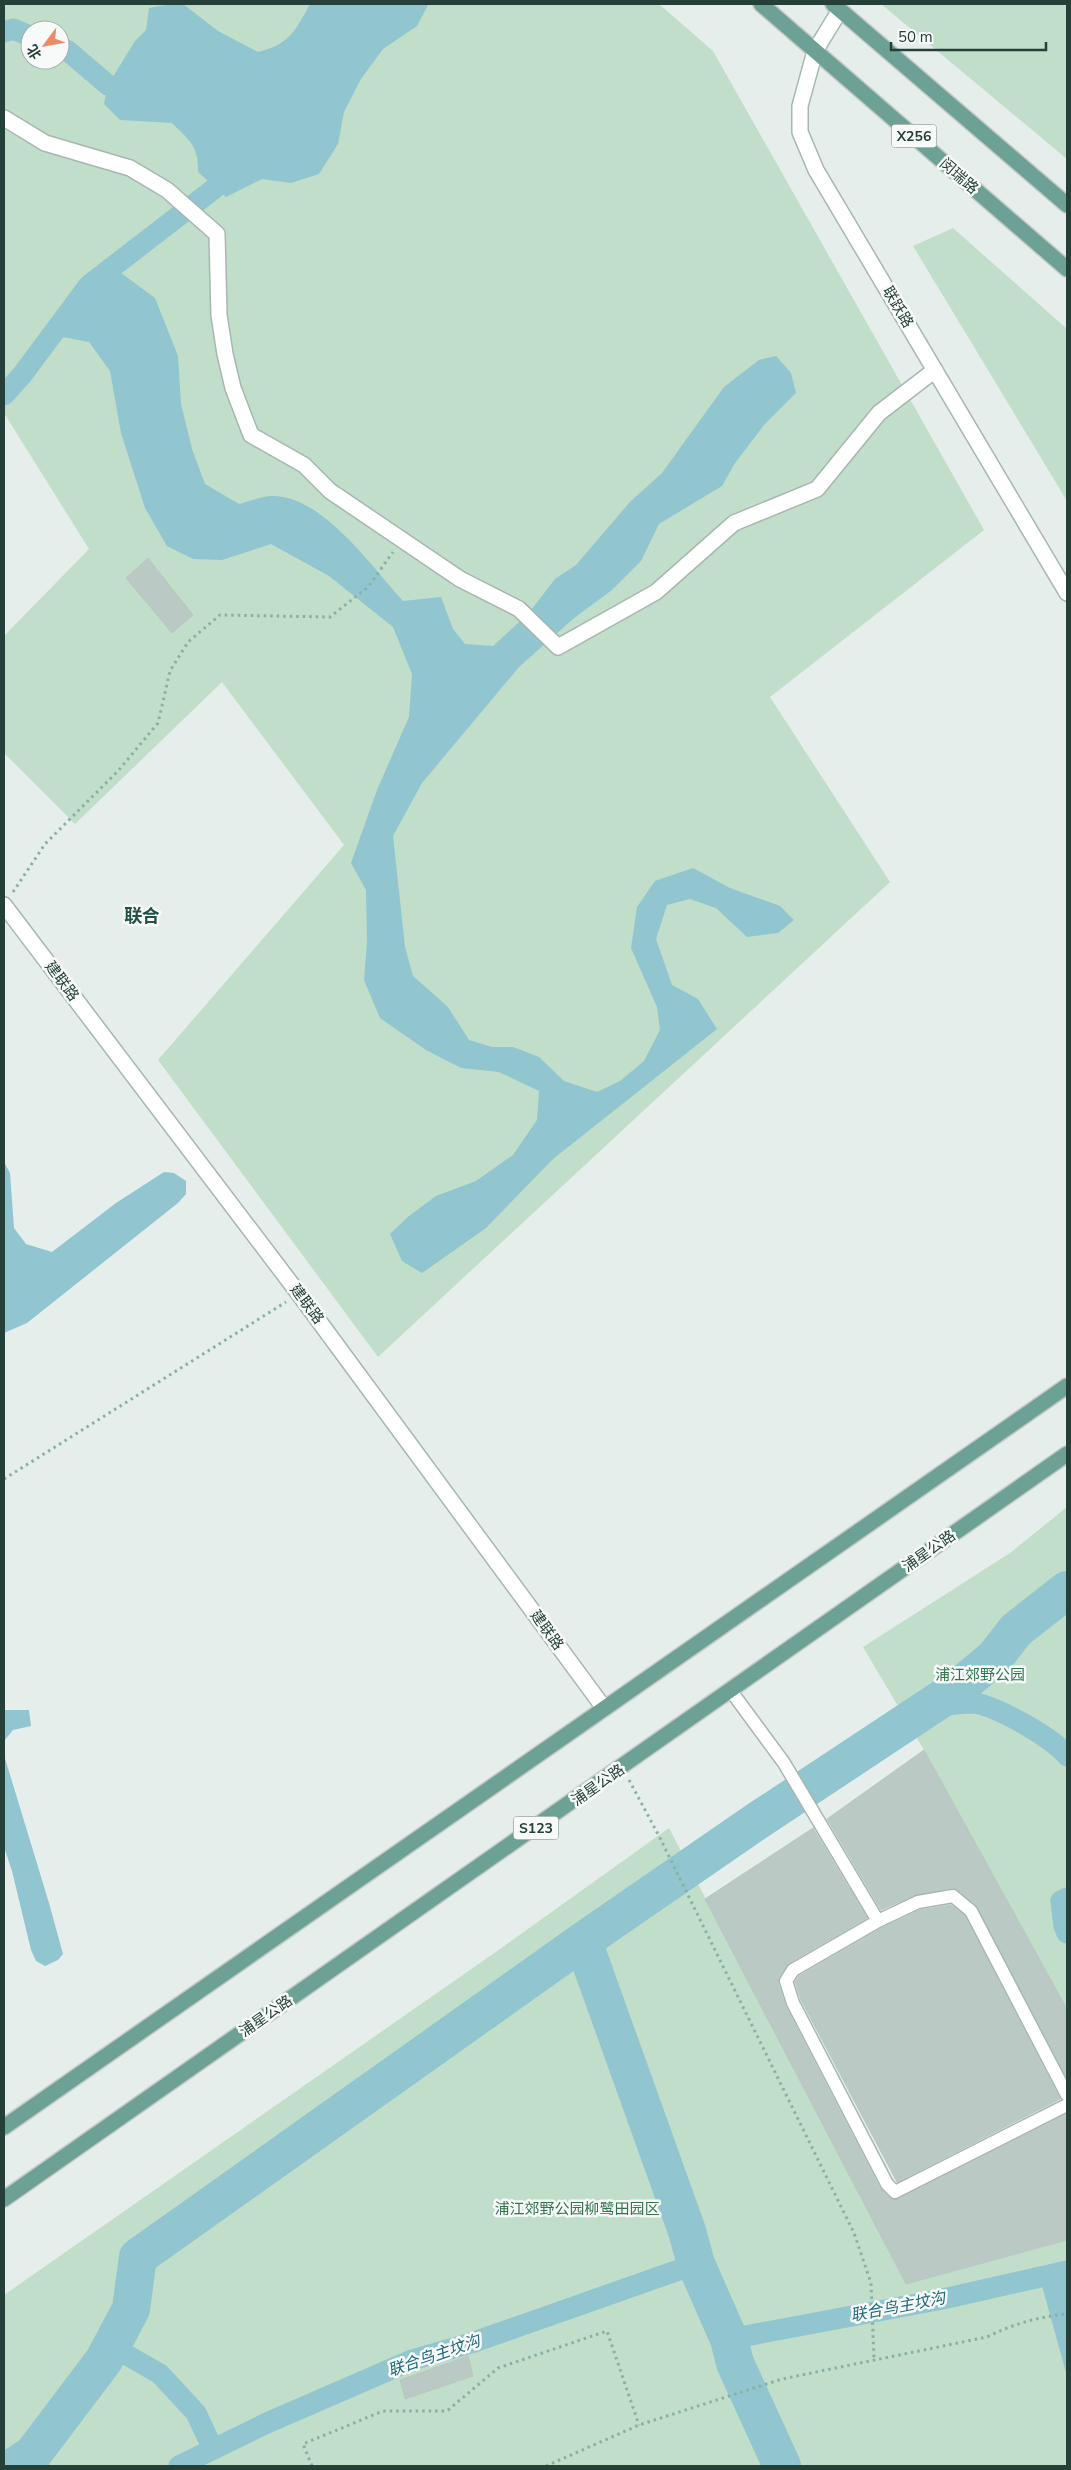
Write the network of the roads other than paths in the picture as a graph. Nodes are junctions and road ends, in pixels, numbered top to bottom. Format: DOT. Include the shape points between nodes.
graph roads {
  1 [pos="761,4"];
  2 [pos="837,7"];
  3 [pos="815,51"];
  4 [pos="4,118"];
  5 [pos="1067,205"];
  6 [pos="1067,269"];
  7 [pos="935,370"];
  8 [pos="1067,592"];
  9 [pos="4,905"];
  10 [pos="1067,1386"];
  11 [pos="1067,1454"];
  12 [pos="732,1691"];
  13 [pos="604,1708"];
  14 [pos="878,1921"];
  15 [pos="1067,2095"];
  16 [pos="1067,2105"];
  17 [pos="4,2128"];
  18 [pos="4,2199"];
  1 -- 3 [label="main road, 闵瑞路 / X256"];
  2 -- 3 [label="street, 联跃路"];
  2 -- 5 [label="main road"];
  3 -- 6 [label="main road, 闵瑞路 / X256"];
  3 -- 7 [label="street, 联跃路" via="800,106 800,132 816,170"];
  4 -- 7 [label="street" via="45,143 130,168 167,190 217,234 218,315 233,388 251,435 304,465 330,491 460,579 519,609 558,647 656,592 734,523 817,489 879,413"];
  7 -- 8 [label="street, 联跃路"];
  9 -- 13 [label="street, 建联路" via="299,1294"];
  10 -- 13 [label="main road"];
  11 -- 12 [label="main road, 浦星公路 / S123"];
  12 -- 14 [label="lane" via="784,1763"];
  12 -- 18 [label="main road, 浦星公路 / S123"];
  13 -- 17 [label="main road"];
  14 -- 15 [label="lane" via="918,1902 953,1896 971,1911"];
  14 -- 16 [label="lane" via="793,1970 786,1981 793,2003 887,2184 895,2192"];
}
